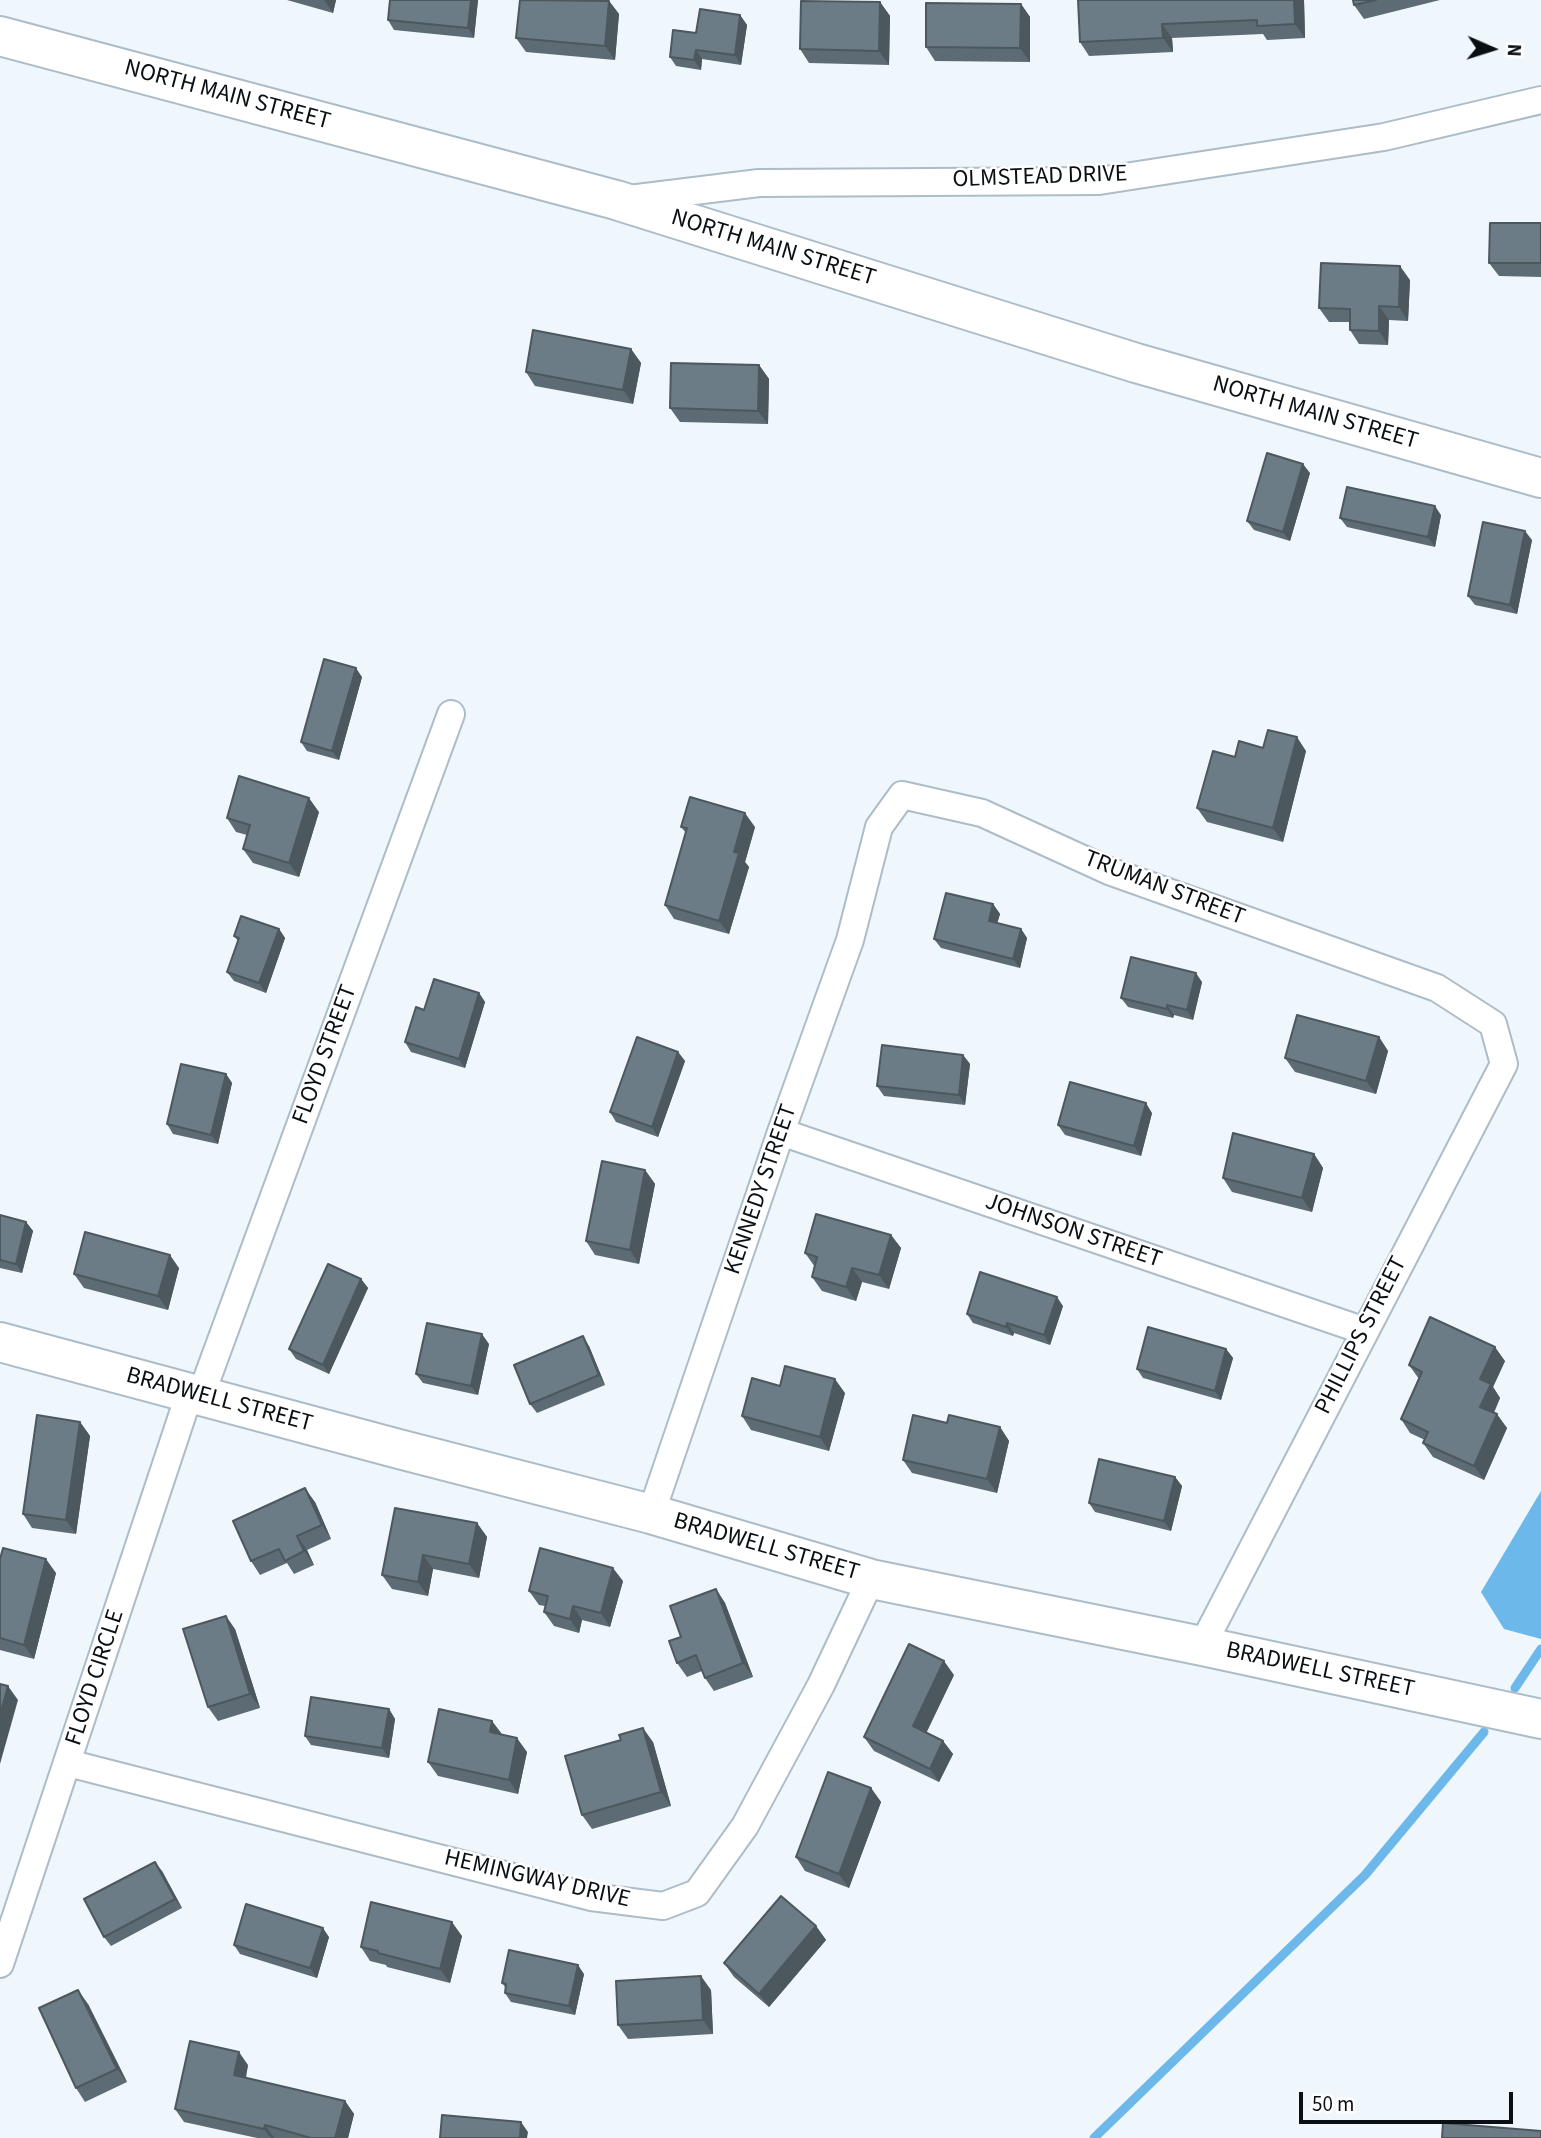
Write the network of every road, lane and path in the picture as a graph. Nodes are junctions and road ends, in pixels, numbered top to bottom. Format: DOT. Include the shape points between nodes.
graph roads {
  1 [pos="0,36"];
  2 [pos="1541,100"];
  3 [pos="617,200"];
  4 [pos="1541,478"];
  5 [pos="451,714"];
  6 [pos="868,864"];
  7 [pos="1493,1024"];
  8 [pos="781,1132"];
  9 [pos="1364,1331"];
  10 [pos="0,1342"];
  11 [pos="196,1394"];
  12 [pos="651,1514"];
  13 [pos="871,1579"];
  14 [pos="1202,1646"];
  15 [pos="1541,1719"];
  16 [pos="68,1763"];
  17 [pos="0,1964"];
  1 -- 3 [label="street, NORTH MAIN STREET"];
  2 -- 3 [label="street, OLMSTEAD DRIVE" via="1384,137 1099,181 759,183"];
  3 -- 4 [label="street, NORTH MAIN STREET" via="1136,363"];
  5 -- 11 [label="street, FLOYD STREET"];
  6 -- 7 [label="street, TRUMAN STREET" via="879,827 902,795 982,813 1109,871 1437,988"];
  6 -- 8 [label="street, KENNEDY STREET" via="850,940"];
  7 -- 9 [label="street, PHILLIPS STREET" via="1504,1064"];
  8 -- 9 [label="street, JOHNSON STREET"];
  8 -- 12 [label="street, KENNEDY STREET"];
  9 -- 14 [label="street, PHILLIPS STREET"];
  10 -- 11 [label="street, BRADWELL STREET"];
  11 -- 12 [label="street, BRADWELL STREET"];
  11 -- 16 [label="street, FLOYD CIRCLE"];
  12 -- 13 [label="street, BRADWELL STREET"];
  13 -- 14 [label="street, BRADWELL STREET"];
  13 -- 16 [label="street, HEMINGWAY DRIVE" via="821,1685 745,1826 697,1893 663,1906 591,1898"];
  14 -- 15 [label="street, BRADWELL STREET"];
  16 -- 17 [label="street, FLOYD CIRCLE"];
}
